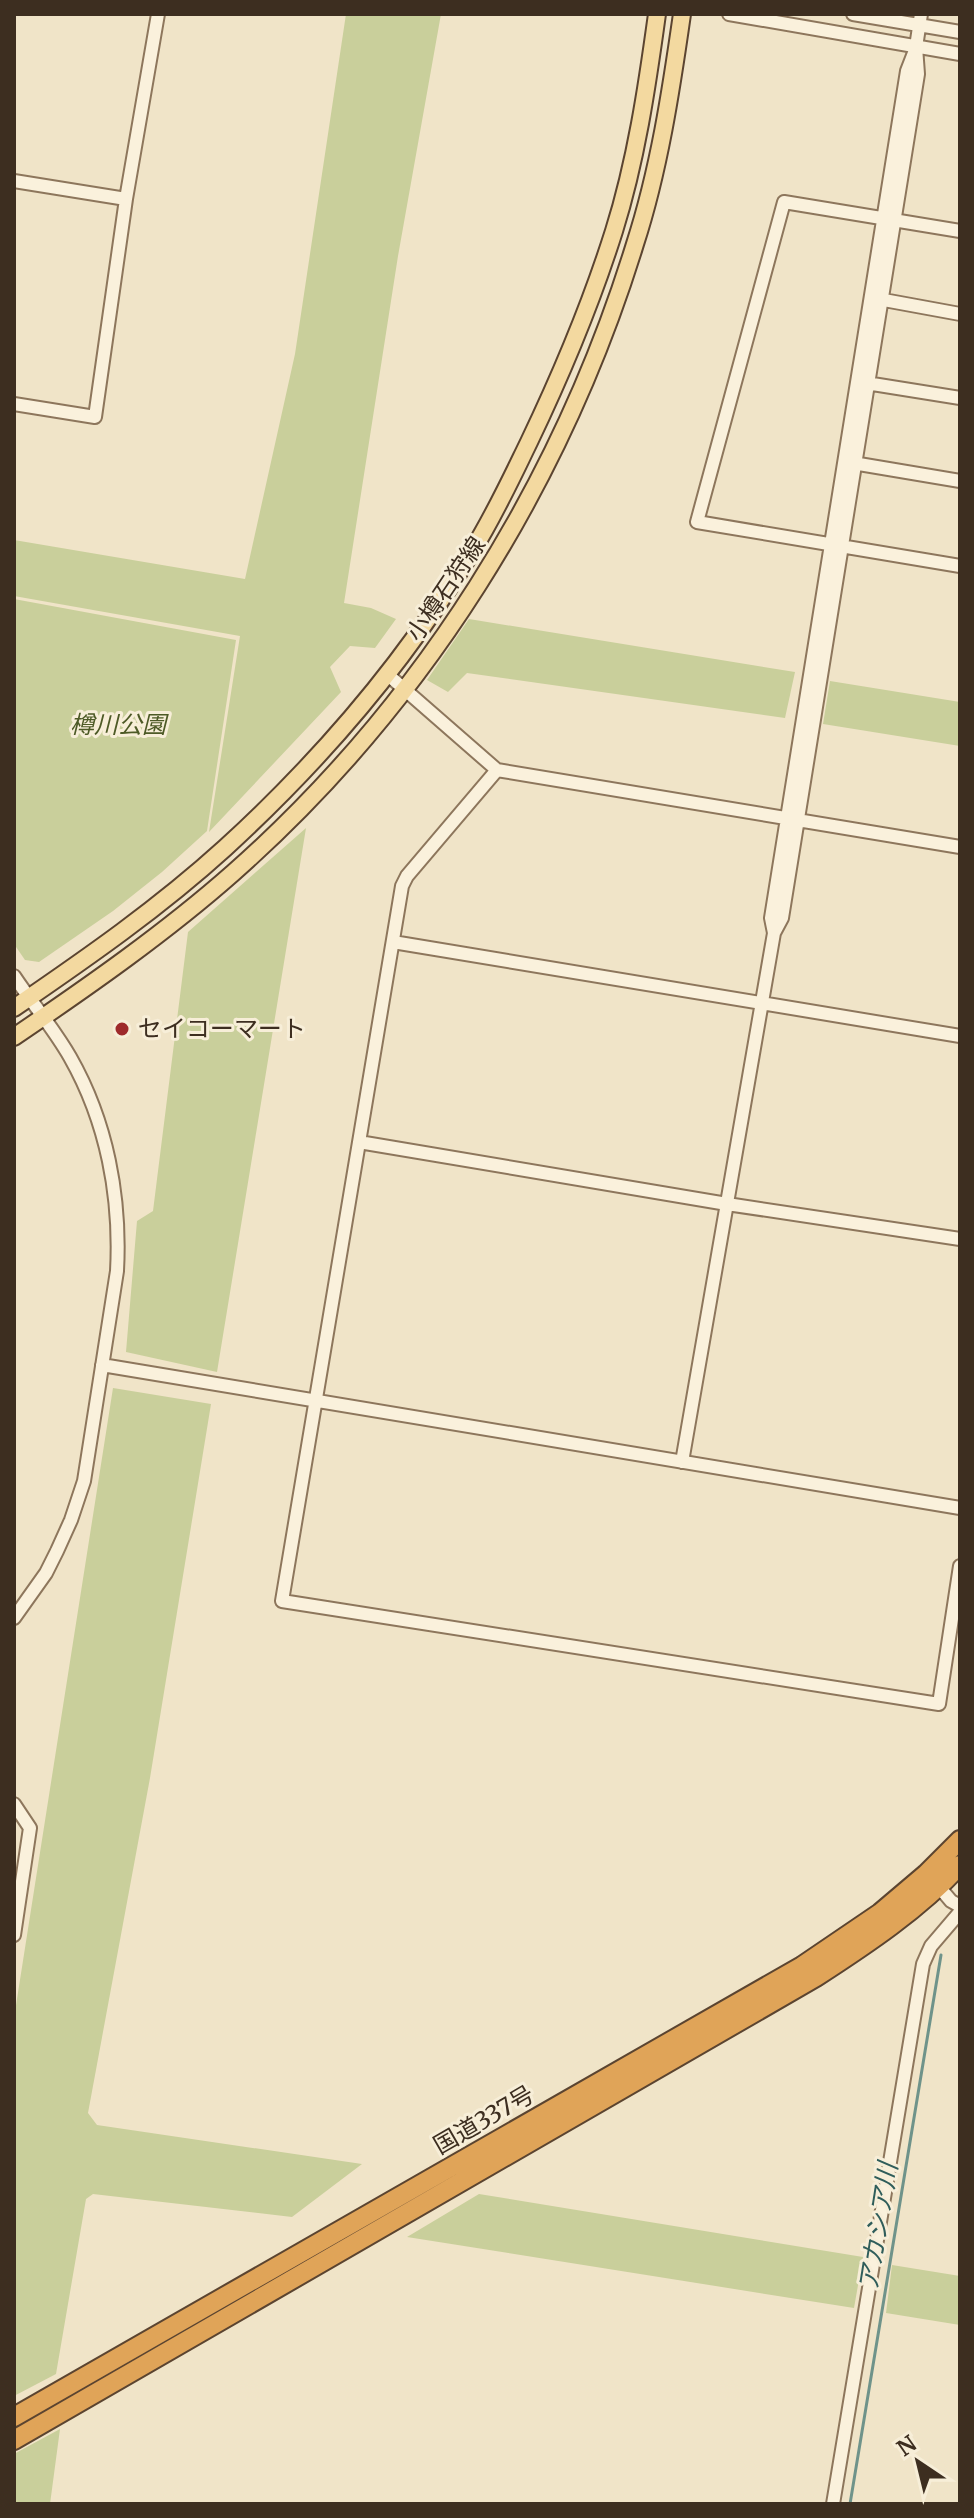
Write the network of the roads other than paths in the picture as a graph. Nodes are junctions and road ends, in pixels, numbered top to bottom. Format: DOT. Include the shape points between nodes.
graph roads {
  1 [pos="158,14"];
  2 [pos="657,14"];
  3 [pos="682,14"];
  4 [pos="729,14"];
  5 [pos="853,14"];
  6 [pos="920,20"];
  7 [pos="960,32"];
  8 [pos="916,47"];
  9 [pos="960,54"];
  10 [pos="14,181"];
  11 [pos="126,199"];
  12 [pos="889,220"];
  13 [pos="960,231"];
  14 [pos="876,299"];
  15 [pos="960,314"];
  16 [pos="862,383"];
  17 [pos="960,398"];
  18 [pos="14,404"];
  19 [pos="850,462"];
  20 [pos="960,481"];
  21 [pos="836,546"];
  22 [pos="960,566"];
  23 [pos="387,674"];
  24 [pos="404,692"];
  25 [pos="497,770"];
  26 [pos="792,818"];
  27 [pos="960,847"];
  28 [pos="393,942"];
  29 [pos="14,976"];
  30 [pos="29,998"];
  31 [pos="762,1003"];
  32 [pos="14,1008"];
  33 [pos="43,1017"];
  34 [pos="960,1036"];
  35 [pos="14,1037"];
  36 [pos="359,1142"];
  37 [pos="727,1204"];
  38 [pos="960,1239"];
  39 [pos="102,1365"];
  40 [pos="316,1401"];
  41 [pos="682,1462"];
  42 [pos="960,1508"];
  43 [pos="960,1566"];
  44 [pos="14,1618"];
  45 [pos="14,1804"];
  46 [pos="960,1840"];
  47 [pos="960,1865"];
  48 [pos="933,1880"];
  49 [pos="960,1909"];
  50 [pos="14,1935"];
  51 [pos="14,2417"];
  52 [pos="14,2440"];
  53 [pos="833,2504"];
  1 -- 11 [label="street"];
  2 -- 23 [label="main road, 小樽石狩線" via="645,98 615,228 559,380 499,504"];
  3 -- 24 [label="main road, 小樽石狩線" via="670,103 636,243 582,390 500,553"];
  4 -- 8 [label="street"];
  5 -- 6 [label="street"];
  6 -- 7 [label="street"];
  6 -- 8 [label="street"];
  8 -- 9 [label="street"];
  8 -- 12 [label="street" via="907,71"];
  10 -- 11 [label="street"];
  11 -- 18 [label="street" via="95,417"];
  12 -- 13 [label="street"];
  12 -- 14 [label="street"];
  12 -- 21 [label="street" via="784,202 697,522"];
  14 -- 15 [label="street"];
  14 -- 16 [label="street"];
  16 -- 17 [label="street"];
  16 -- 19 [label="street"];
  19 -- 20 [label="street"];
  19 -- 21 [label="street"];
  21 -- 22 [label="street"];
  21 -- 26 [label="street"];
  23 -- 24 [label="street"];
  23 -- 30 [label="main road, 小樽石狩線" via="225,848 126,930"];
  24 -- 25 [label="street"];
  24 -- 33 [label="main road, 小樽石狩線" via="335,772 234,873"];
  25 -- 26 [label="street"];
  25 -- 28 [label="street" via="407,876"];
  26 -- 27 [label="street"];
  26 -- 31 [label="street" via="771,918 774,933"];
  28 -- 31 [label="street"];
  28 -- 36 [label="street"];
  29 -- 30 [label="street"];
  30 -- 32 [label="main road, 小樽石狩線"];
  30 -- 33 [label="street"];
  31 -- 34 [label="street"];
  31 -- 37 [label="street"];
  33 -- 35 [label="main road, 小樽石狩線"];
  33 -- 39 [label="street" via="86,1090 111,1163 119,1249"];
  36 -- 37 [label="street"];
  36 -- 40 [label="street"];
  37 -- 38 [label="street"];
  37 -- 41 [label="street"];
  39 -- 40 [label="street"];
  39 -- 44 [label="street" via="84,1481 71,1520 46,1573"];
  40 -- 41 [label="street"];
  40 -- 43 [label="street" via="282,1601 939,1704"];
  41 -- 42 [label="street"];
  45 -- 50 [label="street" via="30,1828"];
  46 -- 48 [label="highway, 国道337号"];
  47 -- 48 [label="highway, 国道337号"];
  48 -- 49 [label="street"];
  48 -- 51 [label="highway, 国道337号" via="802,1966"];
  48 -- 52 [label="highway, 国道337号" via="881,1934 816,1977"];
  49 -- 53 [label="street" via="923,1964"];
}
